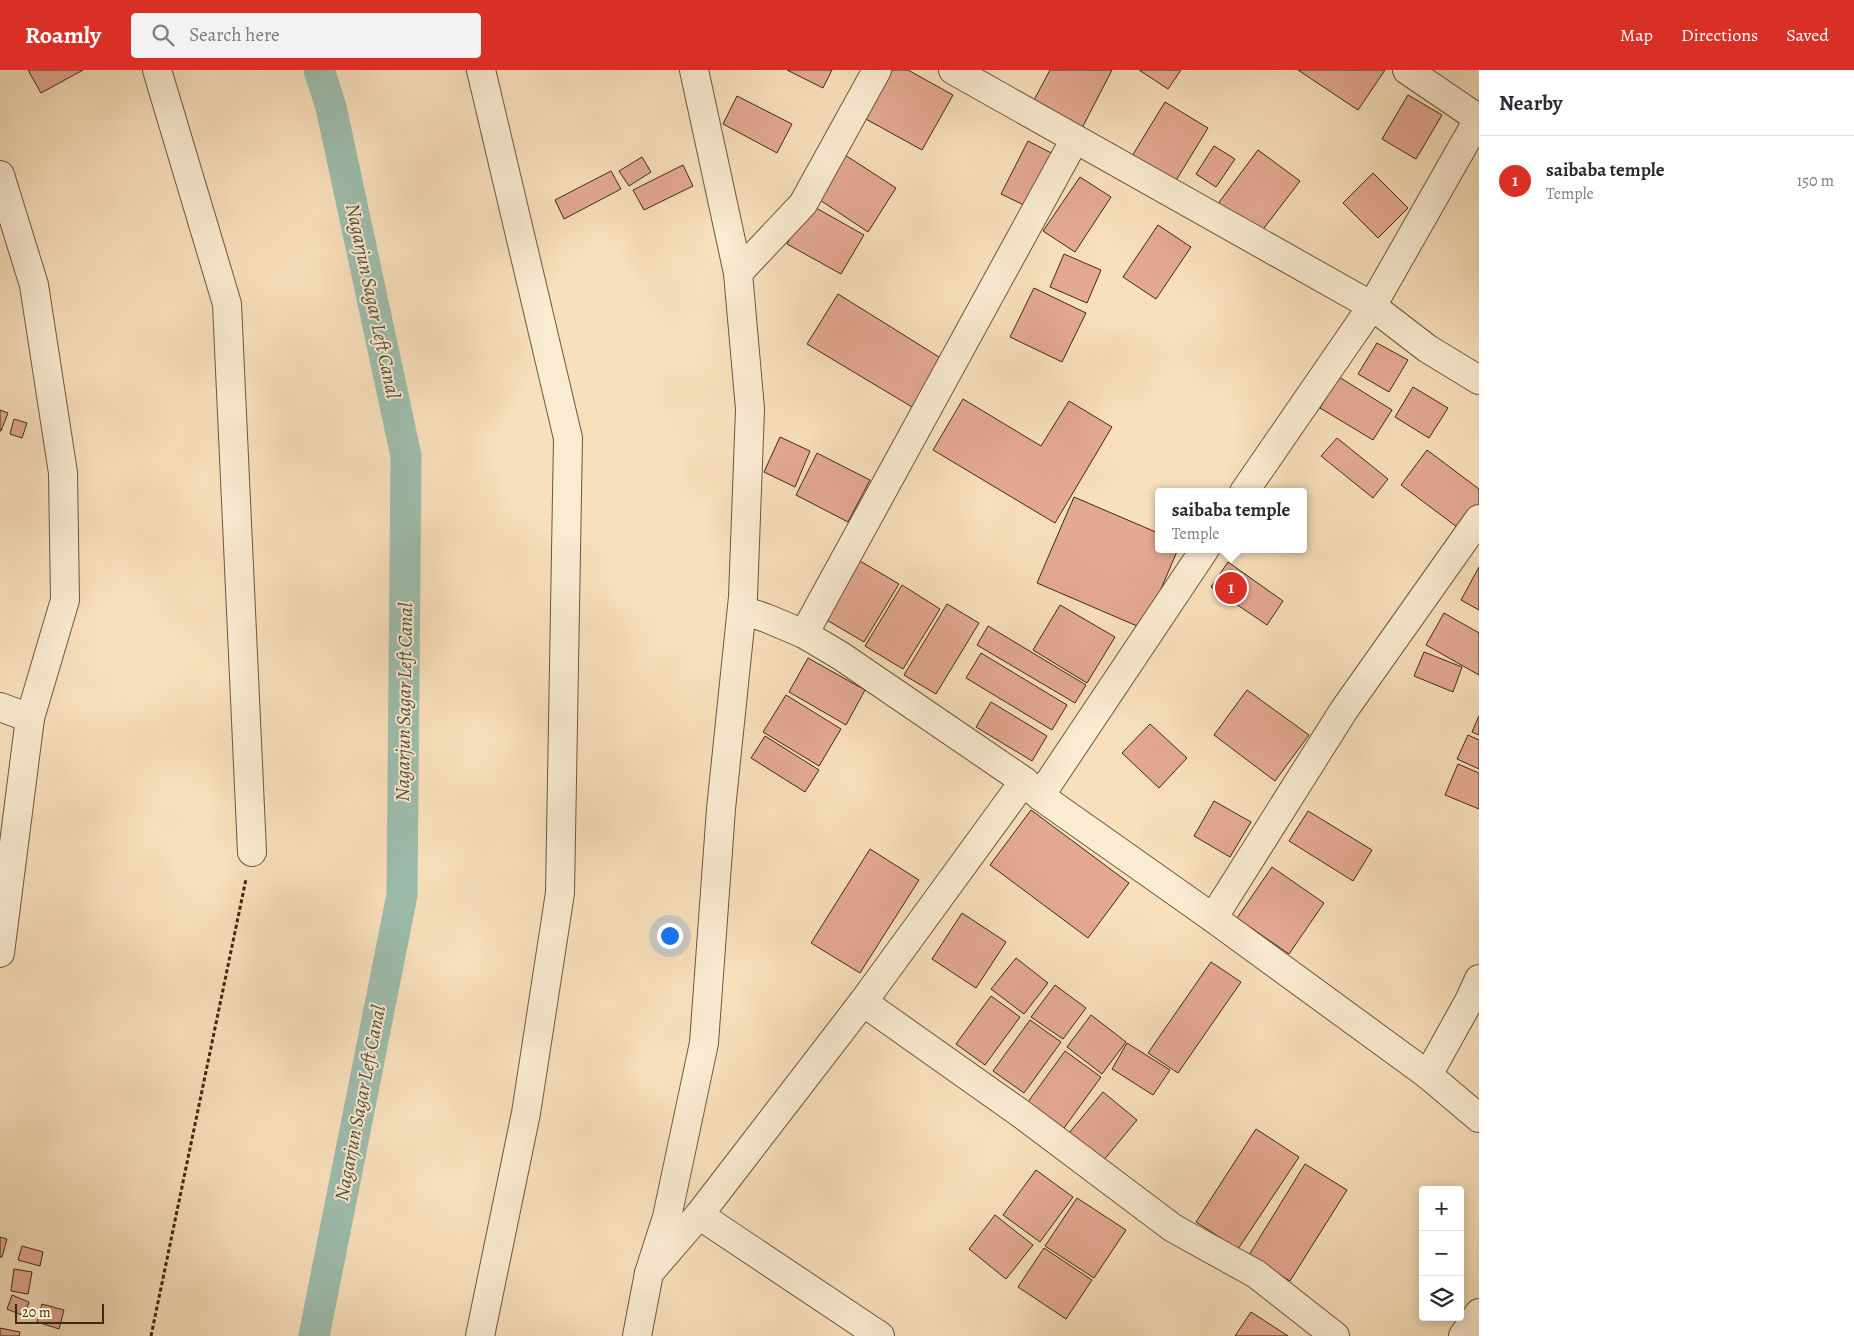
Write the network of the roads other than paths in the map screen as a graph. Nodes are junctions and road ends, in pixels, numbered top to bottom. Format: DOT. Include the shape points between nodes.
graph roads {
  1 [pos="158,70"];
  2 [pos="481,70"];
  3 [pos="694,70"];
  4 [pos="877,70"];
  5 [pos="953,70"];
  6 [pos="1407,70"];
  7 [pos="1479,119"];
  8 [pos="1075,140"];
  9 [pos="0,175"];
  10 [pos="738,273"];
  11 [pos="1372,306"];
  12 [pos="1479,380"];
  13 [pos="1247,488"];
  14 [pos="1479,519"];
  15 [pos="1202,553"];
  16 [pos="742,610"];
  17 [pos="804,634"];
  18 [pos="0,707"];
  19 [pos="30,718"];
  20 [pos="1032,789"];
  21 [pos="252,852"];
  22 [pos="1213,918"];
  23 [pos="0,953"];
  24 [pos="1476,994"];
  25 [pos="863,1002"];
  26 [pos="1428,1075"];
  27 [pos="1479,1118"];
  28 [pos="699,1215"];
  29 [pos="649,1273"];
  30 [pos="1479,1313"];
  31 [pos="480,1336"];
  32 [pos="637,1336"];
  33 [pos="880,1336"];
  34 [pos="1335,1336"];
  35 [pos="1463,1336"];
  1 -- 21 [label="street" via="227,304"];
  2 -- 31 [label="street" via="568,438 560,893 526,1113"];
  3 -- 10 [label="street"];
  4 -- 10 [label="street" via="803,204"];
  5 -- 8 [label="street"];
  6 -- 7 [label="street"];
  7 -- 11 [label="street"];
  8 -- 11 [label="street"];
  8 -- 17 [label="street"];
  9 -- 19 [label="street" via="34,285 63,473 65,600"];
  10 -- 16 [label="street" via="750,410"];
  11 -- 12 [label="street" via="1428,349"];
  11 -- 13 [label="street"];
  14 -- 22 [label="street" via="1344,710"];
  15 -- 20 [label="street"];
  16 -- 17 [label="street"];
  16 -- 29 [label="street" via="721,809 704,1042 667,1217"];
  17 -- 20 [label="street" via="841,656"];
  18 -- 19 [label="street"];
  19 -- 23 [label="street"];
  20 -- 22 [label="street"];
  20 -- 25 [label="street"];
  22 -- 26 [label="street"];
  24 -- 26 [label="street"];
  25 -- 28 [label="street"];
  25 -- 34 [label="street" via="1020,1113 1173,1228 1256,1274"];
  26 -- 27 [label="street"];
  28 -- 29 [label="street"];
  28 -- 33 [label="street"];
  29 -- 32 [label="street"];
  30 -- 35 [label="street"];
}
